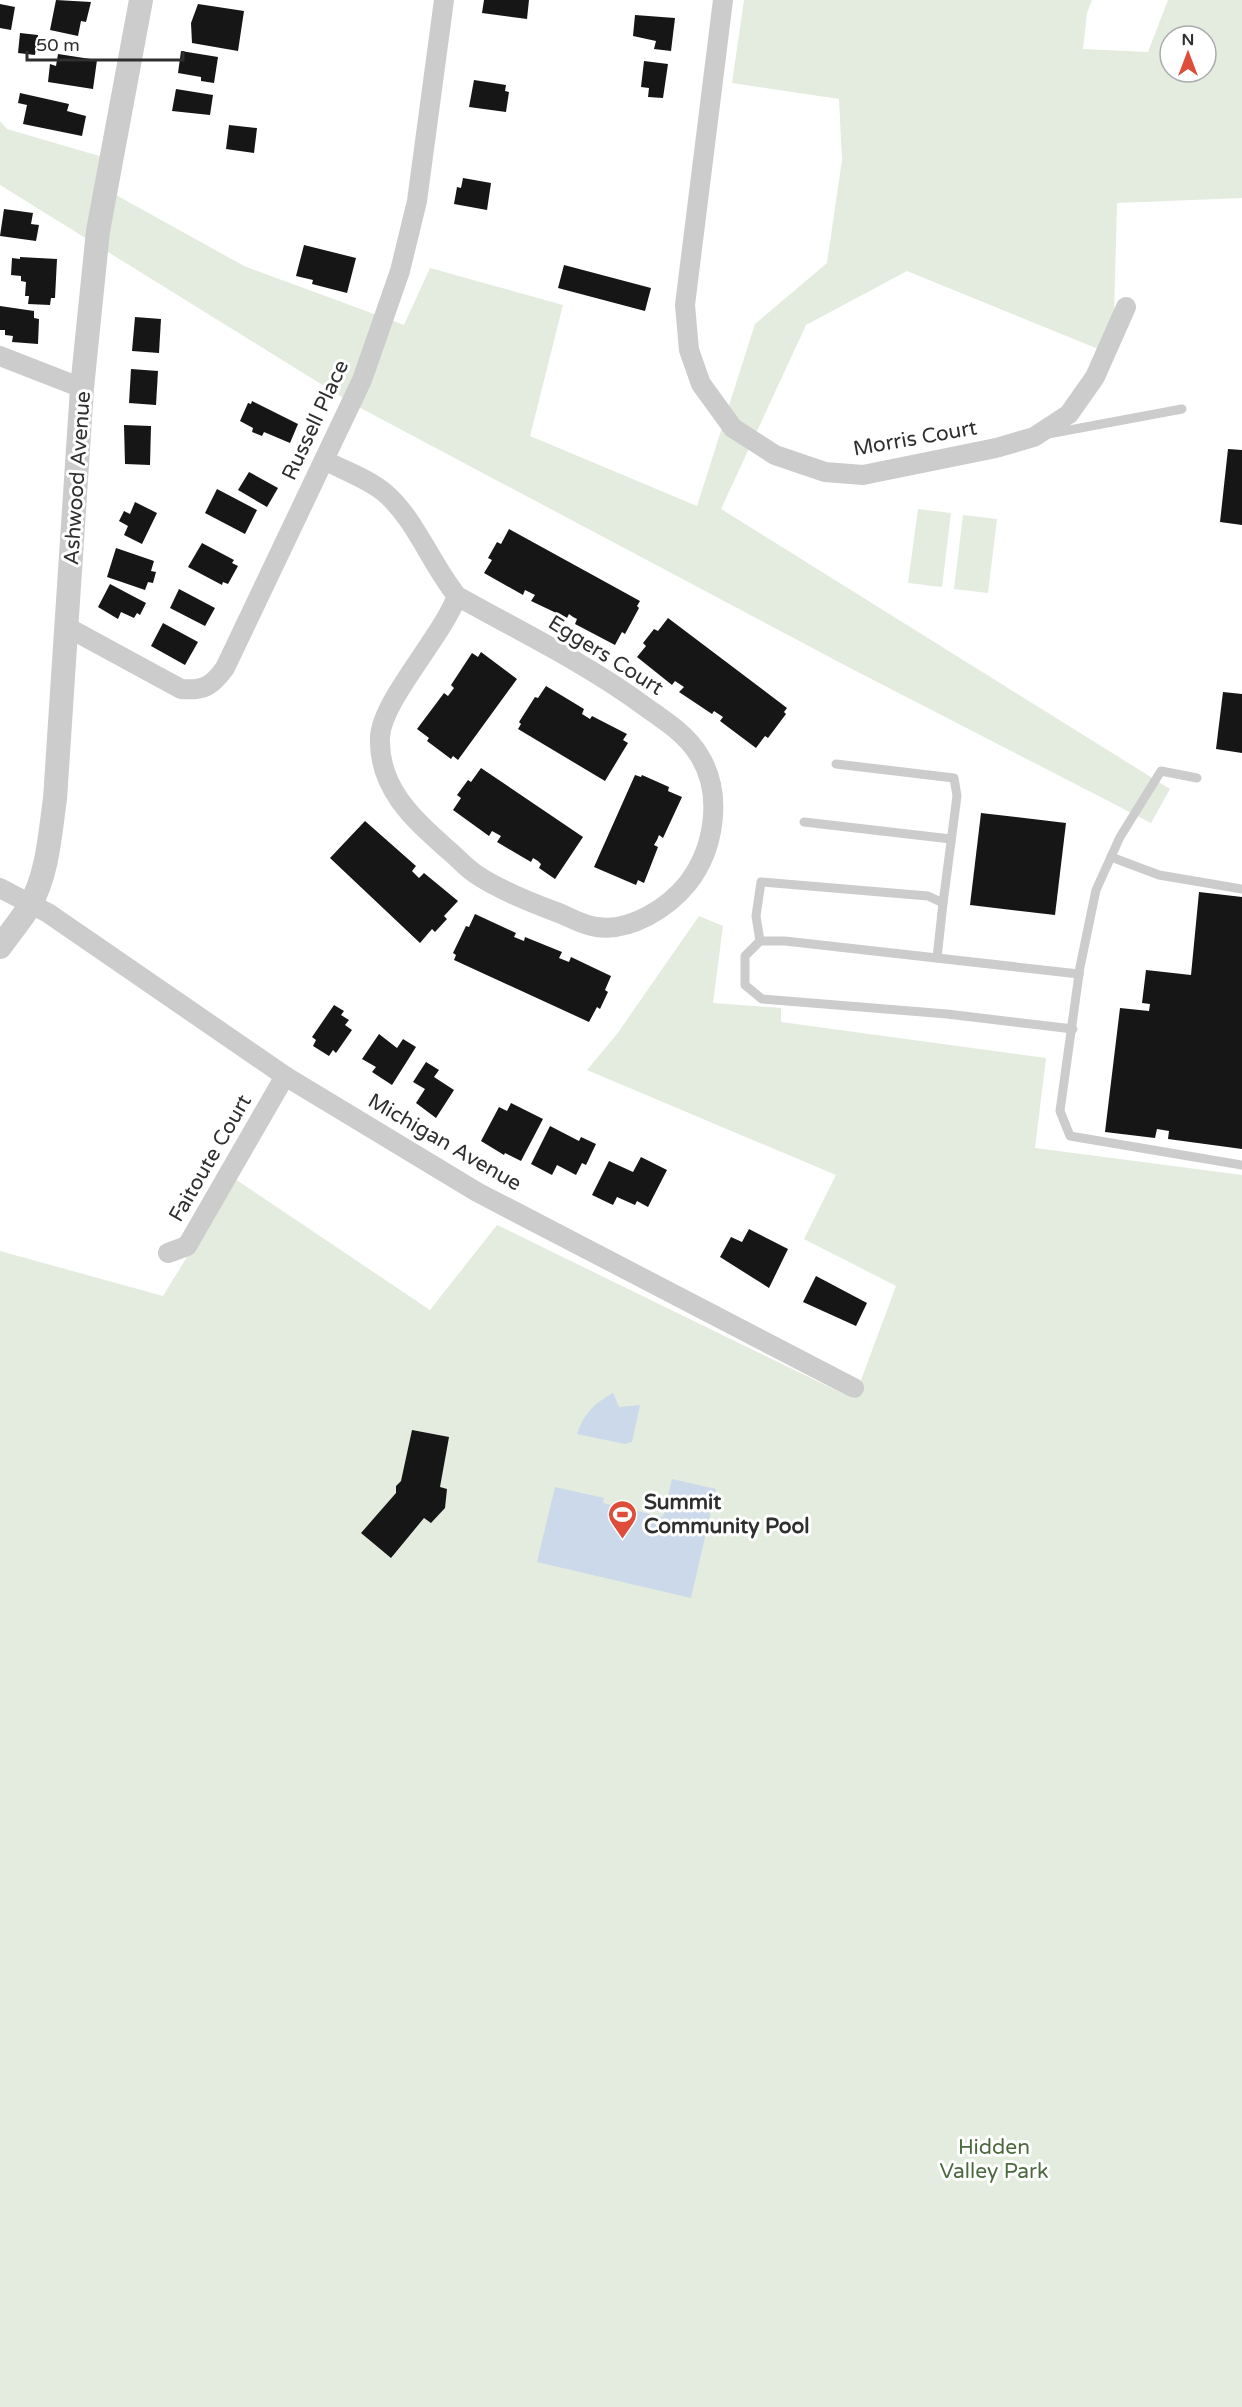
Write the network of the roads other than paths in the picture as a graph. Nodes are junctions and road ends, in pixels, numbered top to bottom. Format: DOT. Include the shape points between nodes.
graph roads {
  1 [pos="141,0"];
  2 [pos="444,0"];
  3 [pos="723,0"];
  4 [pos="1126,307"];
  5 [pos="0,356"];
  6 [pos="82,388"];
  7 [pos="1182,409"];
  8 [pos="1034,436"];
  9 [pos="324,460"];
  10 [pos="457,596"];
  11 [pos="67,627"];
  12 [pos="836,764"];
  13 [pos="1197,778"];
  14 [pos="804,822"];
  15 [pos="951,839"];
  16 [pos="1111,856"];
  17 [pos="0,888"];
  18 [pos="1242,889"];
  19 [pos="943,903"];
  20 [pos="30,905"];
  21 [pos="760,941"];
  22 [pos="0,947"];
  23 [pos="937,958"];
  24 [pos="1079,974"];
  25 [pos="1073,1029"];
  26 [pos="285,1076"];
  27 [pos="1242,1164"];
  28 [pos="168,1253"];
  29 [pos="854,1388"];
  1 -- 6 [label="street, Ashwood Avenue" via="98,231"];
  2 -- 9 [label="street, Russell Place" via="417,201 400,271 362,380"];
  3 -- 8 [label="street, Morris Court" via="685,304 689,350 701,384 733,428 775,455 825,472 863,474 996,448"];
  4 -- 8 [label="street, Morris Court" via="1095,377 1069,414"];
  5 -- 6 [label="street"];
  6 -- 11 [label="street, Ashwood Avenue"];
  7 -- 8 [label="lane"];
  9 -- 10 [label="street, Eggers Court" via="383,491 399,506"];
  9 -- 11 [label="street, Russell Place" via="225,668 212,686 197,691 181,689"];
  10 -- 10 [label="street, Eggers Court" via="612,682 675,728 699,755 710,782 713,814 708,849 688,882 667,904 640,922 597,928 478,876 410,816 393,791 383,767 380,735 389,708"];
  11 -- 20 [label="street, Ashwood Avenue" via="49,846"];
  12 -- 15 [label="lane" via="954,778 957,796"];
  13 -- 16 [label="lane" via="1161,771"];
  14 -- 15 [label="lane"];
  15 -- 19 [label="lane"];
  16 -- 18 [label="lane" via="1160,875"];
  16 -- 24 [label="lane" via="1096,890"];
  17 -- 20 [label="street, Michigan Avenue"];
  19 -- 21 [label="lane" via="928,896 761,882 756,916"];
  19 -- 23 [label="lane"];
  20 -- 22 [label="street, Ashwood Avenue"];
  20 -- 26 [label="street, Michigan Avenue" via="48,913"];
  21 -- 23 [label="lane"];
  21 -- 25 [label="lane" via="746,956 746,985 762,999"];
  23 -- 24 [label="lane"];
  24 -- 25 [label="lane"];
  25 -- 27 [label="lane" via="1060,1111 1070,1136"];
  26 -- 28 [label="street, Faitoute Court" via="187,1246"];
  26 -- 29 [label="street, Michigan Avenue" via="477,1192"];
}
